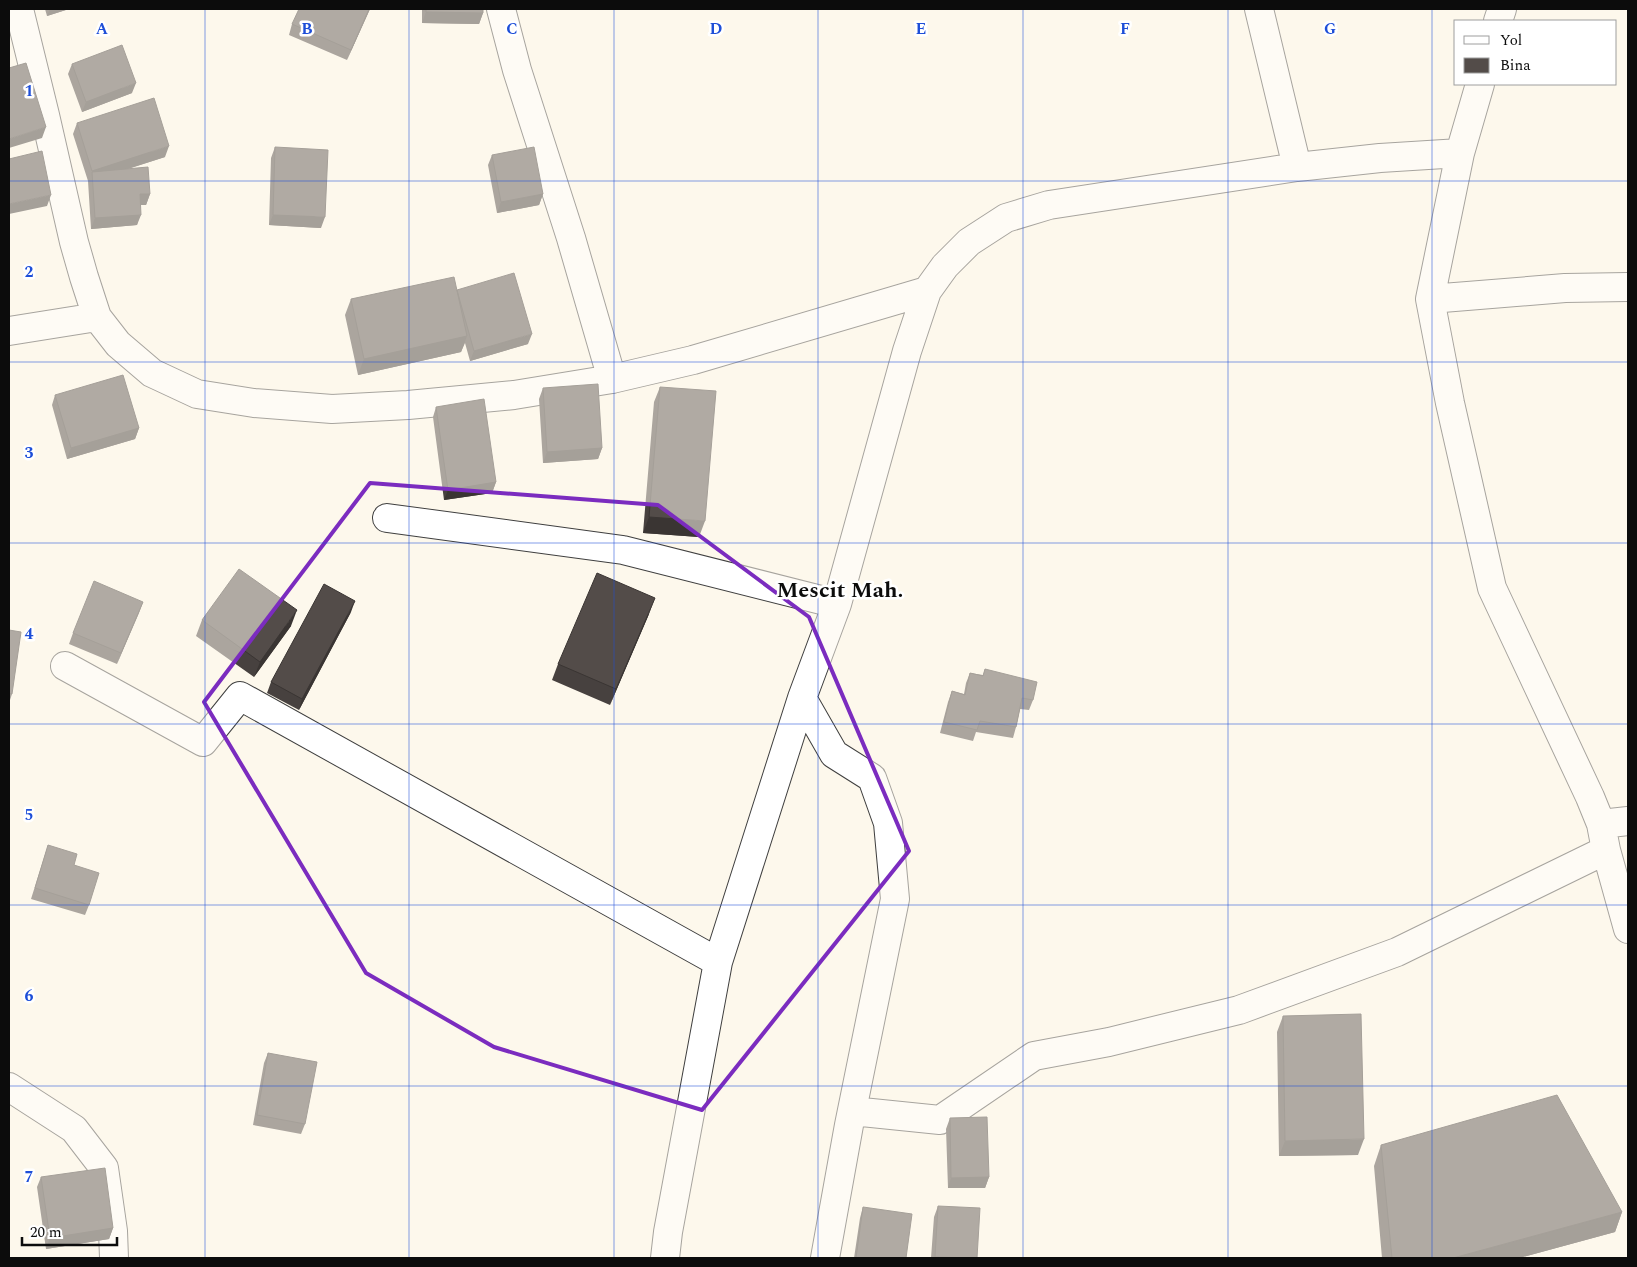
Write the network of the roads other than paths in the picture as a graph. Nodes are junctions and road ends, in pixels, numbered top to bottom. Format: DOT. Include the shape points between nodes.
graph roads {
  1 [pos="19,9"];
  2 [pos="501,9"];
  3 [pos="1259,9"];
  4 [pos="1480,85"];
  5 [pos="1460,153"];
  6 [pos="1297,167"];
  7 [pos="1628,287"];
  8 [pos="927,291"];
  9 [pos="1430,299"];
  10 [pos="97,317"];
  11 [pos="9,331"];
  12 [pos="612,379"];
  13 [pos="387,518"];
  14 [pos="838,604"];
  15 [pos="65,666"];
  16 [pos="802,698"];
  17 [pos="1628,821"];
  18 [pos="1603,837"];
  19 [pos="1628,929"];
  20 [pos="718,962"];
  21 [pos="9,1088"];
  22 [pos="852,1112"];
  23 [pos="114,1258"];
  24 [pos="665,1258"];
  25 [pos="825,1258"];
  1 -- 10 [label="street" via="74,242"];
  2 -- 12 [label="street"];
  3 -- 6 [label="street"];
  4 -- 5 [label="street"];
  5 -- 6 [label="street"];
  5 -- 9 [label="street"];
  6 -- 8 [label="street" via="1049,205 1006,218 968,242"];
  7 -- 9 [label="street" via="1565,288"];
  8 -- 12 [label="street" via="693,360"];
  8 -- 14 [label="street" via="907,351"];
  9 -- 18 [label="street" via="1492,588 1586,788"];
  10 -- 11 [label="street"];
  10 -- 12 [label="street" via="118,344 152,373 197,394 254,403 332,409 408,405 514,396"];
  13 -- 14 [label="street" via="624,550"];
  14 -- 16 [label="street"];
  15 -- 20 [label="street" via="203,742 240,696"];
  16 -- 20 [label="street"];
  16 -- 22 [label="street" via="834,754 872,778 888,823 894,899"];
  17 -- 18 [label="street"];
  18 -- 19 [label="street"];
  18 -- 22 [label="street" via="1398,952 1248,1007 1109,1042 1034,1056 940,1120"];
  20 -- 24 [label="street"];
  21 -- 23 [label="street" via="74,1130 104,1168 114,1231"];
  22 -- 25 [label="street"];
}
